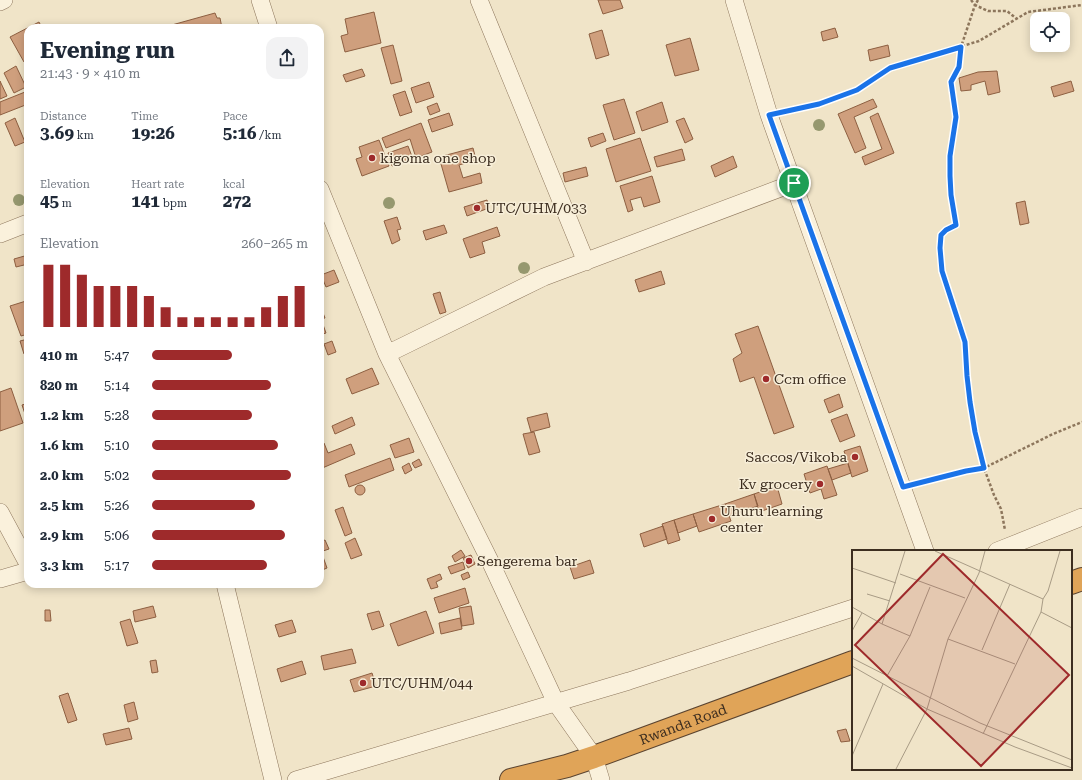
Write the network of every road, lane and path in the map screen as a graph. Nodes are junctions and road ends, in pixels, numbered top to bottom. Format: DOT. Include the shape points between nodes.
graph roads {
  1 [pos="4,0"];
  2 [pos="260,0"];
  3 [pos="479,0"];
  4 [pos="734,0"];
  5 [pos="971,0"];
  6 [pos="978,0"];
  7 [pos="0,2"];
  8 [pos="976,5"];
  9 [pos="1082,5"];
  10 [pos="1017,19"];
  11 [pos="268,24"];
  12 [pos="961,47"];
  13 [pos="769,115"];
  14 [pos="794,183"];
  15 [pos="324,199"];
  16 [pos="24,225"];
  17 [pos="0,234"];
  18 [pos="586,262"];
  19 [pos="387,354"];
  20 [pos="1082,422"];
  21 [pos="984,468"];
  22 [pos="903,487"];
  23 [pos="0,512"];
  24 [pos="1082,517"];
  25 [pos="1002,549"];
  26 [pos="925,550"];
  27 [pos="24,557"];
  28 [pos="24,572"];
  29 [pos="0,579"];
  30 [pos="1082,579"];
  31 [pos="1072,583"];
  32 [pos="226,588"];
  33 [pos="852,608"];
  34 [pos="852,662"];
  35 [pos="556,703"];
  36 [pos="594,757"];
  37 [pos="273,780"];
  38 [pos="296,780"];
  39 [pos="511,780"];
  40 [pos="601,780"];
  1 -- 7 [label="street"];
  2 -- 11 [label="street"];
  3 -- 18 [label="street"];
  4 -- 13 [label="street"];
  5 -- 8 [label="path"];
  6 -- 8 [label="path"];
  8 -- 10 [label="path" via="988,11 1006,12"];
  8 -- 12 [label="path"];
  9 -- 10 [label="path" via="1028,12"];
  10 -- 12 [label="path" via="980,41"];
  12 -- 13 [label="path" via="890,68 857,90 819,104"];
  12 -- 21 [label="path" via="959,67 951,82 956,117 950,156 950,176 956,225 941,235 940,248 942,271 965,342 970,402"];
  13 -- 14 [label="street"];
  14 -- 18 [label="street"];
  14 -- 22 [label="street"];
  15 -- 19 [label="street"];
  16 -- 17 [label="street"];
  18 -- 19 [label="street" via="544,277"];
  19 -- 35 [label="street" via="490,561"];
  20 -- 21 [label="path"];
  21 -- 22 [label="path"];
  21 -- 25 [label="path" via="1001,509"];
  22 -- 26 [label="street"];
  23 -- 27 [label="street"];
  24 -- 25 [label="street"];
  28 -- 29 [label="street"];
  30 -- 31 [label="highway"];
  32 -- 37 [label="street"];
  33 -- 35 [label="street"];
  34 -- 36 [label="highway, Rwanda Road"];
  35 -- 36 [label="street"];
  35 -- 38 [label="street"];
  36 -- 39 [label="highway, Rwanda Road"];
  36 -- 40 [label="street"];
}
